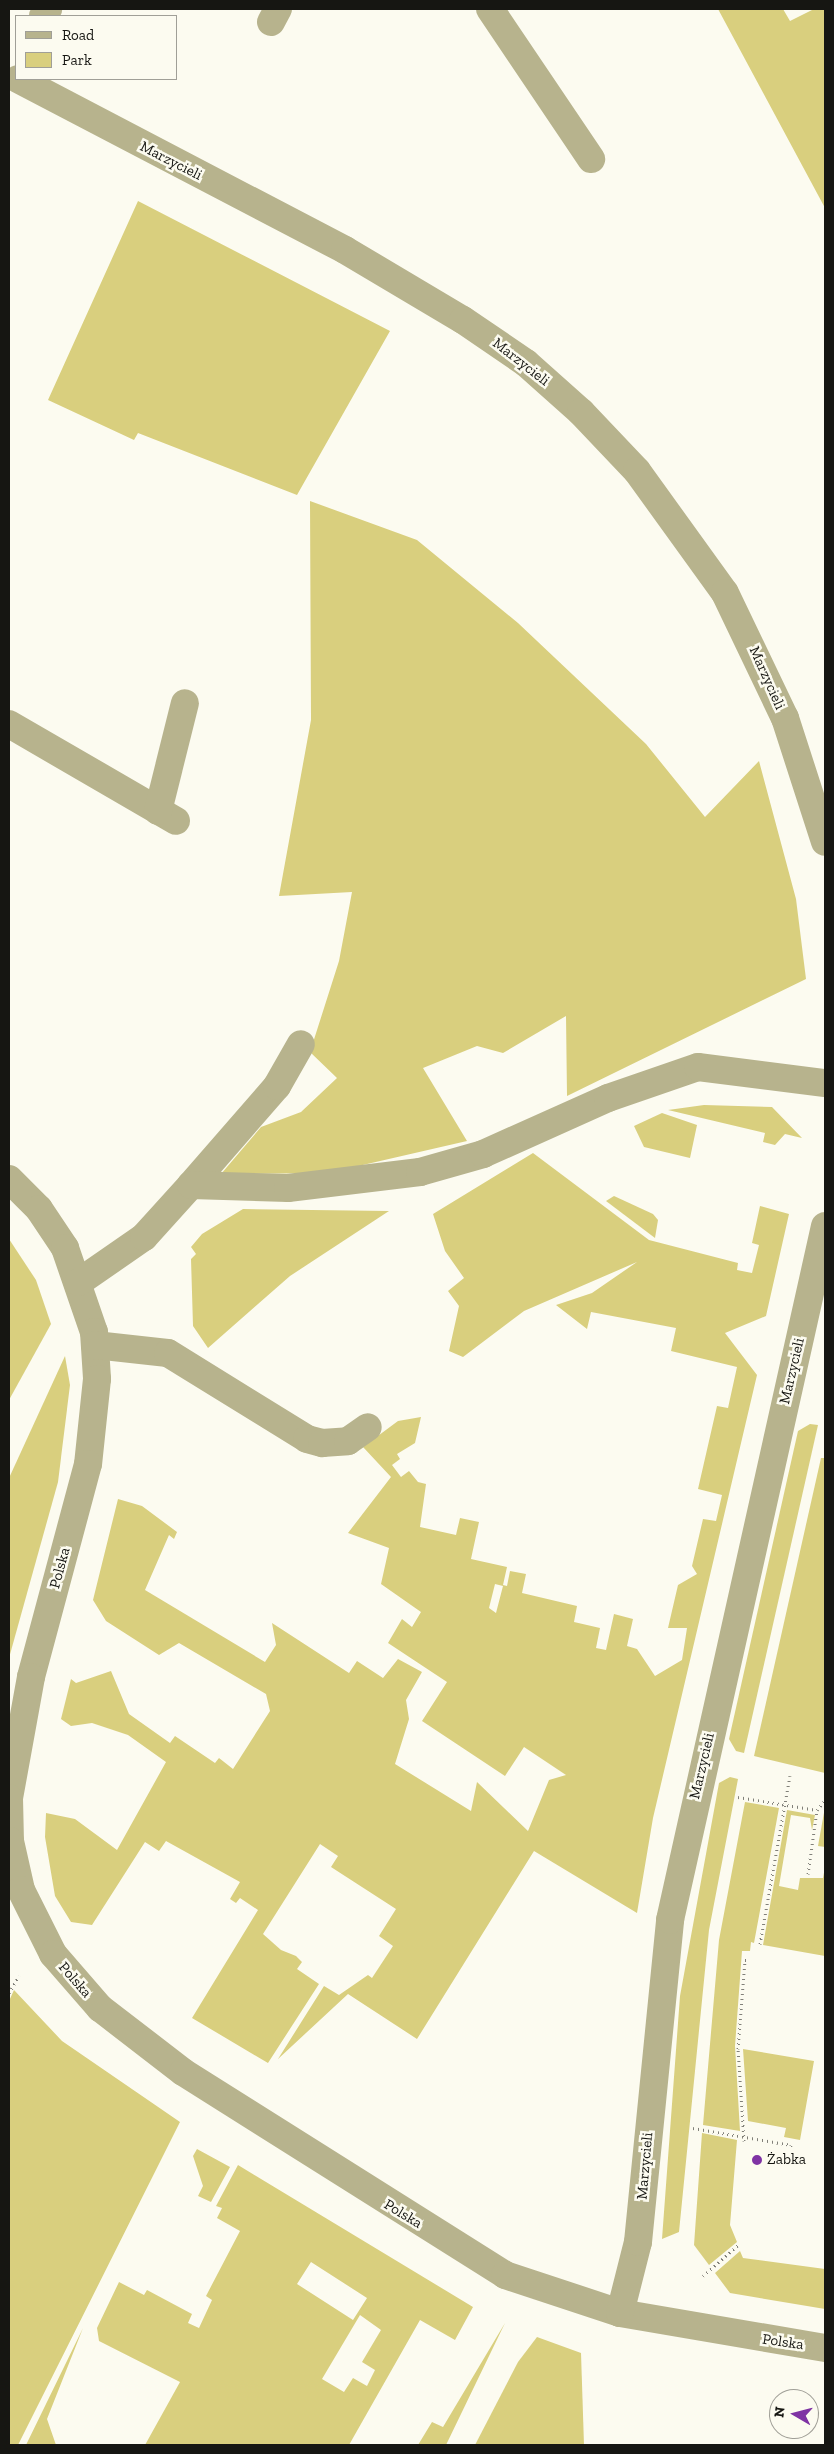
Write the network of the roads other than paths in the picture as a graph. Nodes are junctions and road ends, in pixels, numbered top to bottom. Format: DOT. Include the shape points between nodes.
graph roads {
  1 [pos="490,9"];
  2 [pos="21,80"];
  3 [pos="591,159"];
  4 [pos="185,703"];
  5 [pos="9,724"];
  6 [pos="825,842"];
  7 [pos="301,1044"];
  8 [pos="825,1083"];
  9 [pos="9,1179"];
  10 [pos="191,1185"];
  11 [pos="825,1226"];
  12 [pos="79,1282"];
  13 [pos="95,1346"];
  14 [pos="368,1427"];
  15 [pos="14,1730"];
  16 [pos="620,2313"];
  17 [pos="825,2348"];
  1 -- 3 [label="street"];
  2 -- 6 [label="street, Marzycieli" via="345,250 455,315 526,363 581,412 637,470 725,593 785,718"];
  4 -- 5 [label="street" via="167,816"];
  7 -- 10 [label="street" via="277,1086"];
  8 -- 10 [label="street" via="698,1067 608,1098 483,1154 420,1172 288,1188"];
  9 -- 12 [label="street, Polska" via="44,1217 65,1248"];
  10 -- 12 [label="street" via="144,1237"];
  11 -- 16 [label="street, Marzycieli" via="670,1920 638,2242"];
  12 -- 13 [label="street, Polska"];
  13 -- 14 [label="street" via="168,1353 307,1439 322,1443 348,1440"];
  13 -- 15 [label="street, Polska" via="98,1379 88,1464"];
  15 -- 16 [label="street, Polska" via="9,1798 10,1841 21,1890 53,1954 100,2008 183,2072 455,2247 516,2280"];
  16 -- 17 [label="street, Polska"];
}
